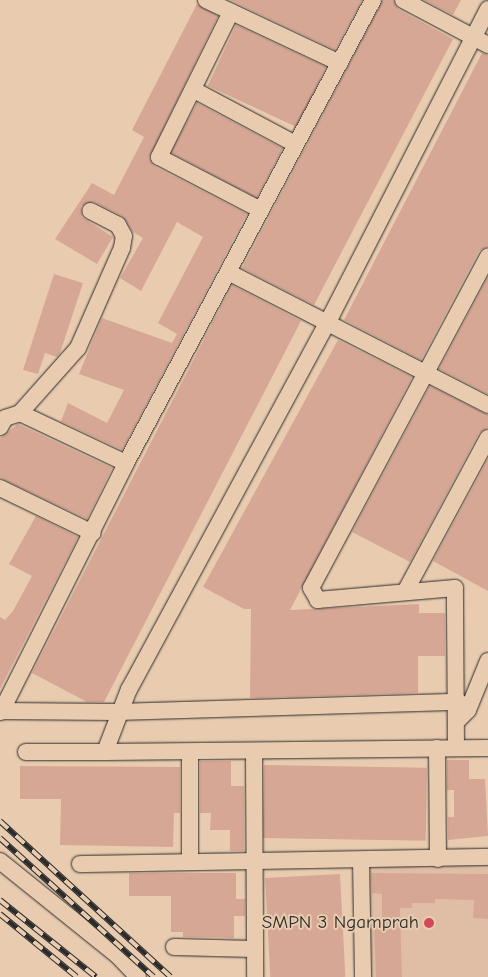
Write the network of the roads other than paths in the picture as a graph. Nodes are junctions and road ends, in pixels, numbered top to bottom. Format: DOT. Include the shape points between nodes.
graph roads {
  1 [pos="206,0"];
  2 [pos="373,0"];
  3 [pos="403,0"];
  4 [pos="488,9"];
  5 [pos="231,12"];
  6 [pos="481,42"];
  7 [pos="340,63"];
  8 [pos="194,90"];
  9 [pos="296,144"];
  10 [pos="261,210"];
  11 [pos="90,211"];
  12 [pos="488,256"];
  13 [pos="230,273"];
  14 [pos="328,322"];
  15 [pos="426,376"];
  16 [pos="488,406"];
  17 [pos="20,413"];
  18 [pos="0,428"];
  19 [pos="488,438"];
  20 [pos="126,463"];
  21 [pos="0,488"];
  22 [pos="93,533"];
  23 [pos="405,592"];
  24 [pos="488,662"];
  25 [pos="459,702"];
  26 [pos="1,712"];
  27 [pos="118,712"];
  28 [pos="458,720"];
  29 [pos="437,748"];
  30 [pos="456,748"];
  31 [pos="488,748"];
  32 [pos="26,752"];
  33 [pos="105,752"];
  34 [pos="190,752"];
  35 [pos="254,752"];
  36 [pos="488,857"];
  37 [pos="438,859"];
  38 [pos="361,860"];
  39 [pos="190,861"];
  40 [pos="255,861"];
  41 [pos="0,862"];
  42 [pos="80,864"];
  43 [pos="174,947"];
  44 [pos="254,949"];
  45 [pos="138,977"];
  46 [pos="255,977"];
  47 [pos="363,977"];
  1 -- 5 [label="street"];
  2 -- 7 [label="street"];
  3 -- 6 [label="street"];
  4 -- 6 [label="street"];
  5 -- 7 [label="street"];
  5 -- 8 [label="street"];
  6 -- 14 [label="street"];
  7 -- 9 [label="street"];
  8 -- 9 [label="street"];
  8 -- 10 [label="street" via="159,157"];
  9 -- 10 [label="street"];
  10 -- 13 [label="street"];
  11 -- 17 [label="street" via="118,225 124,236 122,248 78,348"];
  12 -- 15 [label="street"];
  13 -- 14 [label="street"];
  13 -- 20 [label="street"];
  14 -- 15 [label="street"];
  14 -- 27 [label="street"];
  15 -- 16 [label="street"];
  15 -- 23 [label="street" via="311,588 318,600"];
  17 -- 18 [label="street" via="5,418"];
  17 -- 20 [label="street"];
  19 -- 23 [label="street"];
  20 -- 22 [label="street"];
  21 -- 22 [label="street"];
  22 -- 26 [label="street"];
  23 -- 25 [label="street" via="448,587 457,592"];
  24 -- 28 [label="street" via="468,710"];
  25 -- 27 [label="street"];
  25 -- 28 [label="street"];
  26 -- 27 [label="street"];
  27 -- 33 [label="street"];
  28 -- 30 [label="street"];
  29 -- 30 [label="street"];
  29 -- 35 [label="street"];
  29 -- 37 [label="street"];
  30 -- 31 [label="street"];
  32 -- 33 [label="street"];
  33 -- 34 [label="street"];
  34 -- 35 [label="street"];
  34 -- 39 [label="street"];
  35 -- 40 [label="street"];
  36 -- 37 [label="street"];
  37 -- 38 [label="street"];
  38 -- 40 [label="street"];
  38 -- 47 [label="street"];
  39 -- 40 [label="street"];
  39 -- 42 [label="street"];
  40 -- 44 [label="street"];
  41 -- 45 [label="street" via="117,955"];
  43 -- 44 [label="street"];
  44 -- 46 [label="street"];
}
